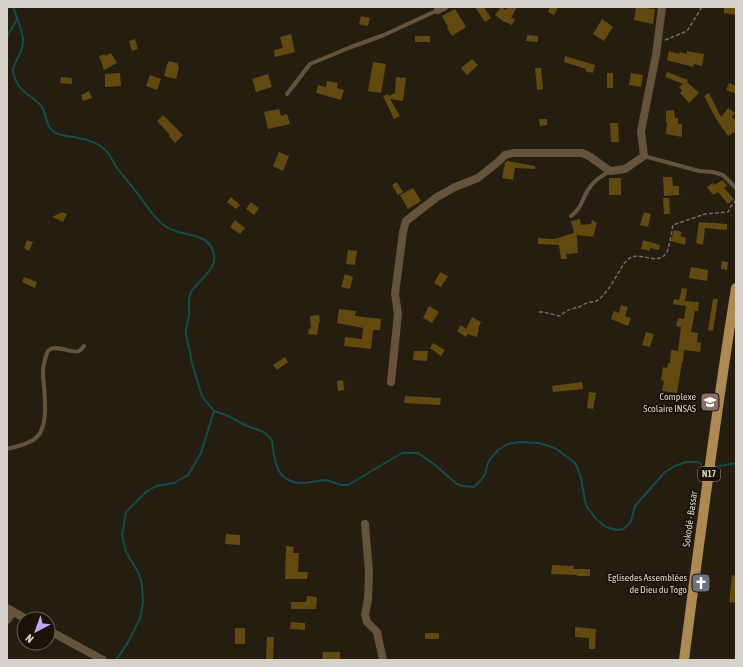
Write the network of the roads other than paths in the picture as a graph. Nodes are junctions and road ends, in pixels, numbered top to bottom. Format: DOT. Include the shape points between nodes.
graph roads {
  1 [pos="662,7"];
  2 [pos="441,8"];
  3 [pos="287,94"];
  4 [pos="644,156"];
  5 [pos="610,171"];
  6 [pos="736,188"];
  7 [pos="571,216"];
  8 [pos="736,288"];
  9 [pos="84,346"];
  10 [pos="390,382"];
  11 [pos="7,449"];
  12 [pos="364,524"];
  13 [pos="10,610"];
  14 [pos="7,620"];
  15 [pos="56,634"];
  16 [pos="103,660"];
  17 [pos="383,660"];
  18 [pos="684,660"];
  1 -- 4 [label="street" via="656,55 641,131"];
  2 -- 3 [label="lane" via="384,35 310,64"];
  4 -- 5 [label="street" via="625,169"];
  4 -- 6 [label="lane" via="723,175"];
  5 -- 7 [label="lane" via="597,179 588,189 583,201"];
  5 -- 10 [label="street" via="582,153 513,153 505,155 478,178 437,197 406,221 396,294 398,314"];
  8 -- 18 [label="main road, Sokodé - Bassar / N17"];
  9 -- 11 [label="lane" via="75,352 53,348 49,350 43,369 46,411 42,430 34,440"];
  12 -- 17 [label="street" via="369,572 365,615 367,622 377,632"];
  13 -- 14 [label="street"];
  15 -- 16 [label="street"];
}
